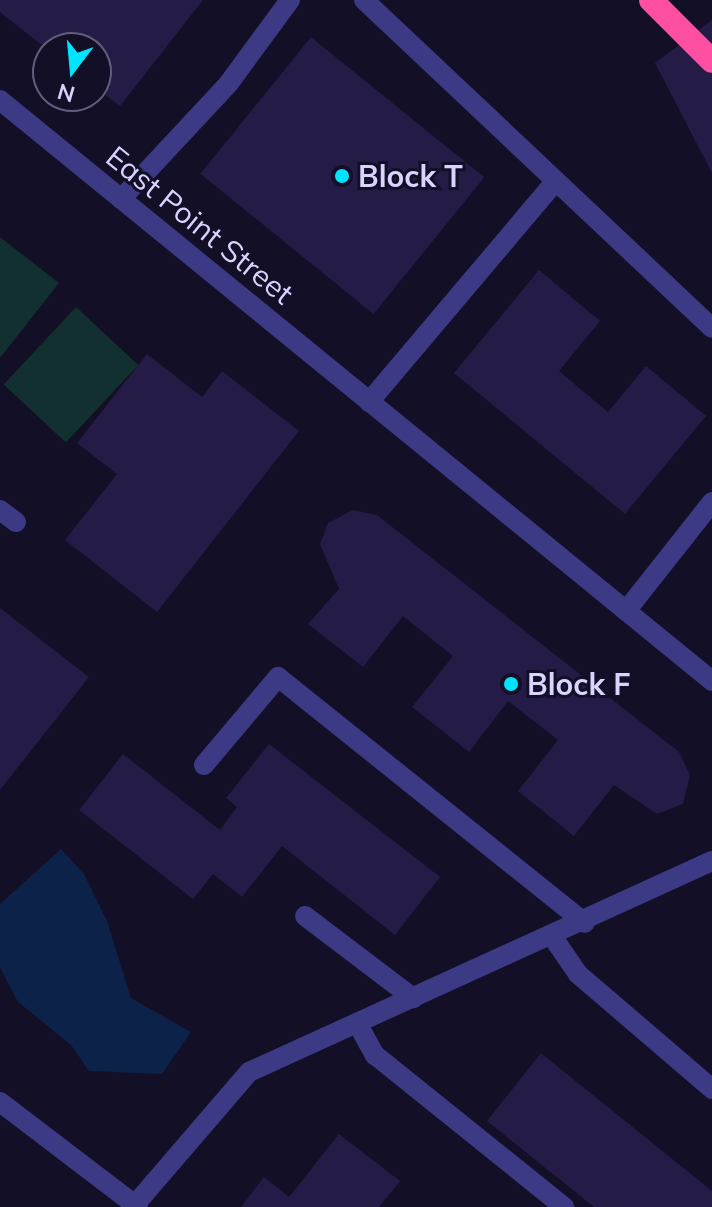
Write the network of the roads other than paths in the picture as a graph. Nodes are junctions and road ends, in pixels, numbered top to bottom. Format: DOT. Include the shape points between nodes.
graph roads {
  1 [pos="290,0"];
  2 [pos="364,0"];
  3 [pos="651,0"];
  4 [pos="712,61"];
  5 [pos="0,100"];
  6 [pos="555,182"];
  7 [pos="121,199"];
  8 [pos="712,328"];
  9 [pos="366,399"];
  10 [pos="712,502"];
  11 [pos="626,611"];
  12 [pos="712,681"];
  13 [pos="204,765"];
  14 [pos="712,861"];
  15 [pos="305,916"];
  16 [pos="585,923"];
  17 [pos="552,936"];
  18 [pos="413,998"];
  19 [pos="357,1023"];
  20 [pos="712,1089"];
  21 [pos="0,1102"];
  22 [pos="136,1206"];
  23 [pos="564,1207"];
  1 -- 7 [label="lane" via="229,83"];
  2 -- 6 [label="lane"];
  3 -- 4 [label="highway"];
  5 -- 7 [label="lane, East Point Street"];
  6 -- 8 [label="lane"];
  6 -- 9 [label="lane"];
  7 -- 9 [label="lane, East Point Street"];
  9 -- 11 [label="lane, East Point Street"];
  10 -- 11 [label="lane"];
  11 -- 12 [label="lane, East Point Street"];
  13 -- 16 [label="lane" via="278,677"];
  14 -- 16 [label="lane"];
  15 -- 18 [label="lane"];
  16 -- 17 [label="lane"];
  17 -- 18 [label="lane"];
  17 -- 20 [label="lane" via="578,974"];
  18 -- 19 [label="lane"];
  19 -- 22 [label="lane" via="249,1072"];
  19 -- 23 [label="lane" via="375,1055"];
  21 -- 22 [label="lane"];
}
